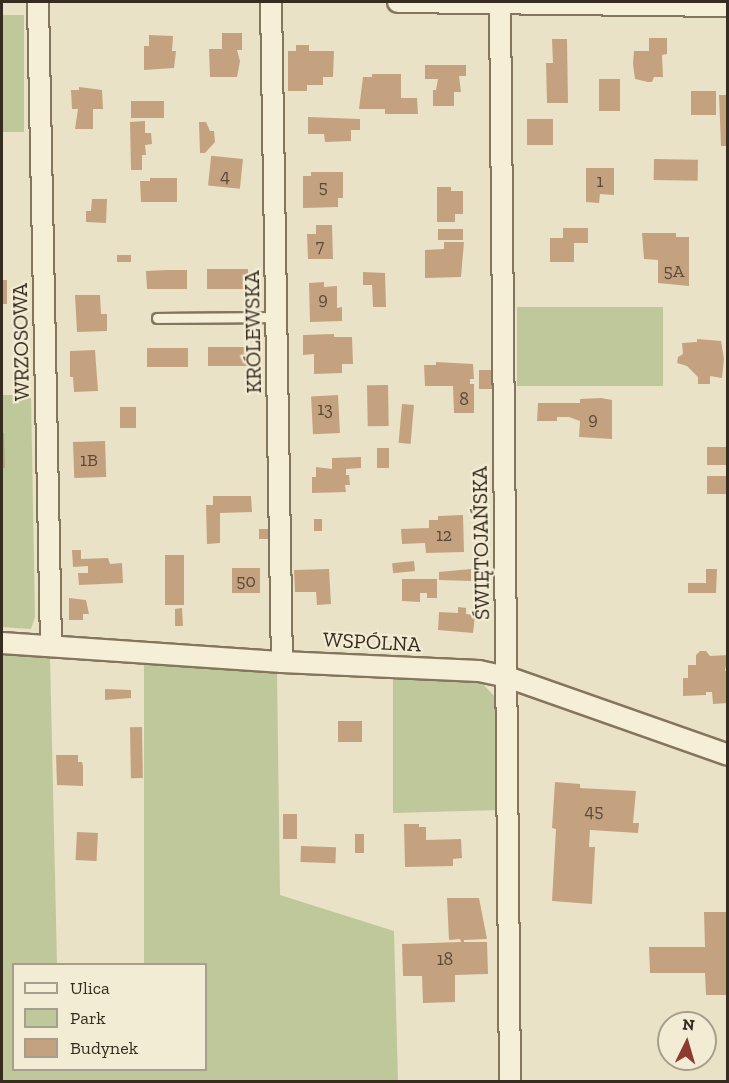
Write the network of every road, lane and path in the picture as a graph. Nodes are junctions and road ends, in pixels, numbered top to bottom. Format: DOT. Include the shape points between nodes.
graph roads {
  1 [pos="38,2"];
  2 [pos="271,2"];
  3 [pos="398,2"];
  4 [pos="500,3"];
  5 [pos="728,6"];
  6 [pos="277,317"];
  7 [pos="157,318"];
  8 [pos="2,643"];
  9 [pos="51,646"];
  10 [pos="282,662"];
  11 [pos="507,677"];
  12 [pos="728,755"];
  13 [pos="510,1082"];
  1 -- 9 [label="street, WRZOSOWA"];
  2 -- 6 [label="street, KRÓLEWSKA"];
  3 -- 4 [label="street"];
  4 -- 5 [label="street"];
  4 -- 11 [label="street, ŚWIĘTOJAŃSKA"];
  6 -- 7 [label="lane"];
  6 -- 10 [label="street, KRÓLEWSKA"];
  8 -- 9 [label="street, WSPÓLNA"];
  9 -- 10 [label="street, WSPÓLNA"];
  10 -- 11 [label="street, WSPÓLNA" via="479,671"];
  11 -- 12 [label="street, WSPÓLNA"];
  11 -- 13 [label="street, ŚWIĘTOJAŃSKA"];
}
